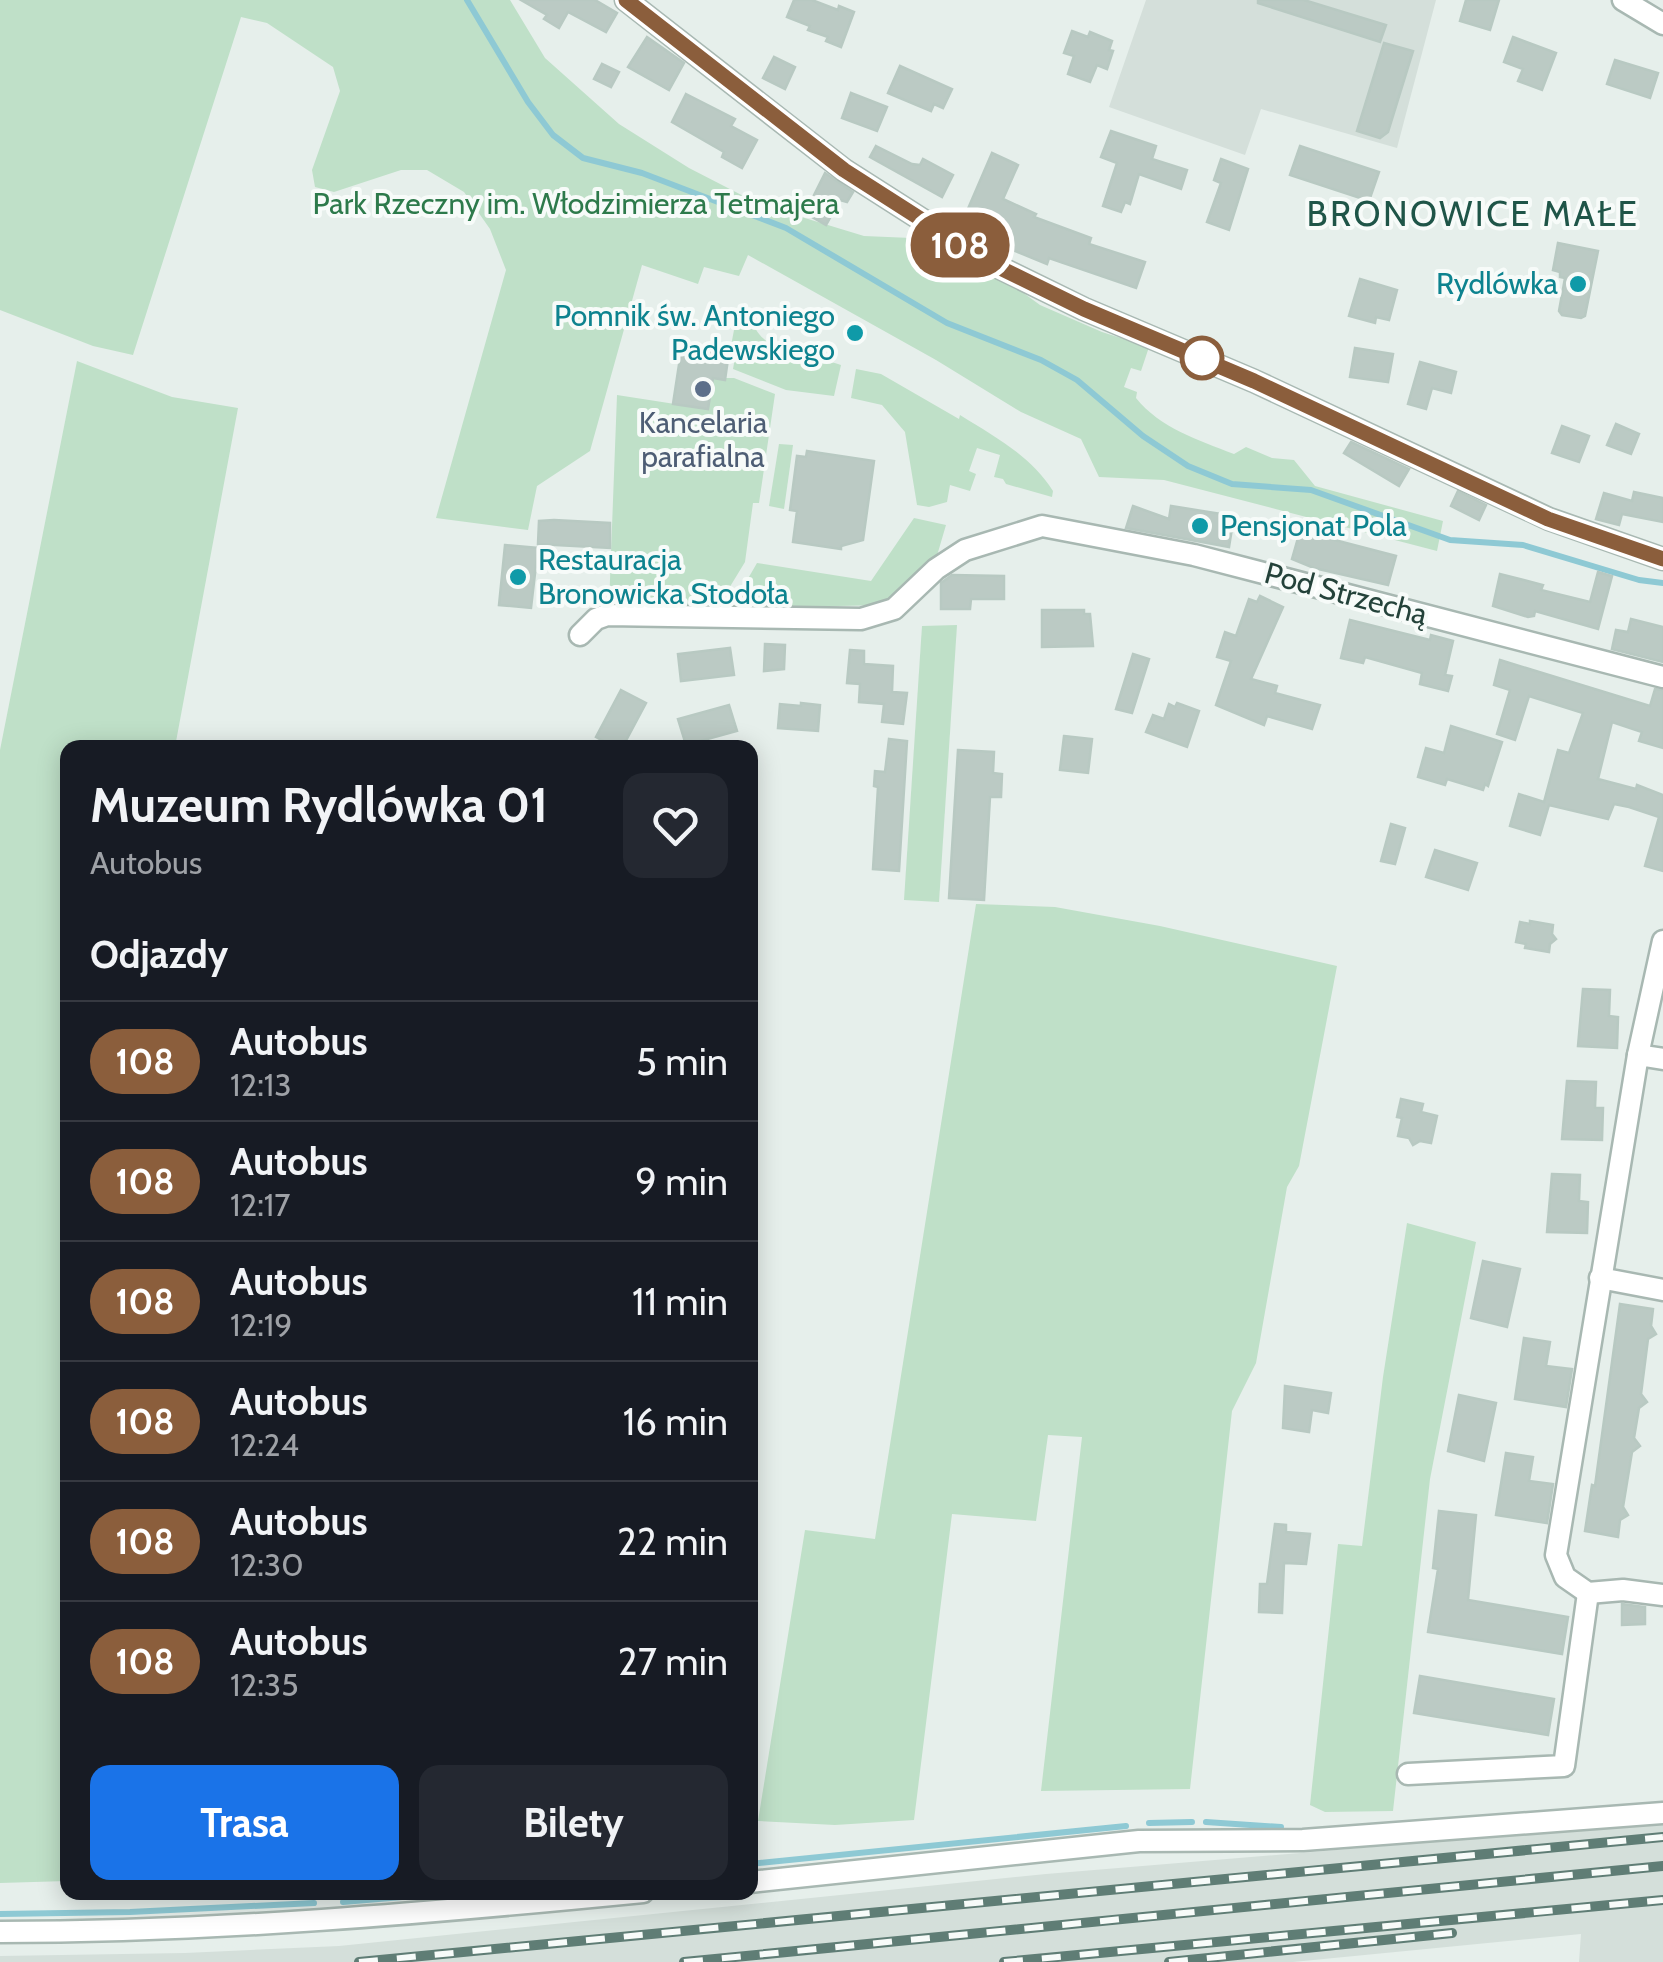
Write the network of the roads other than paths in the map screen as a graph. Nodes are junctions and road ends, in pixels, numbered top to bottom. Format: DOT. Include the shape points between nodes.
graph roads {
  1 [pos="626,0"];
  2 [pos="1624,0"];
  3 [pos="1663,24"];
  4 [pos="1663,559"];
  5 [pos="580,635"];
  6 [pos="1663,678"];
  7 [pos="1663,941"];
  8 [pos="1638,1055"];
  9 [pos="1663,1060"];
  10 [pos="1600,1278"];
  11 [pos="1663,1290"];
  12 [pos="1588,1593"];
  13 [pos="1663,1595"];
  14 [pos="1408,1774"];
  15 [pos="1663,1813"];
  16 [pos="758,1881"];
  17 [pos="557,1900"];
  18 [pos="0,1932"];
  1 -- 4 [label="street" via="844,170 988,262 1548,519"];
  2 -- 3 [label="street"];
  5 -- 6 [label="street, Pod Strzechą" via="607,616 861,618 894,609 965,550 1042,526 1194,555"];
  7 -- 8 [label="street"];
  8 -- 9 [label="street"];
  8 -- 10 [label="street"];
  10 -- 11 [label="street"];
  10 -- 12 [label="street" via="1556,1555 1565,1578"];
  12 -- 13 [label="street"];
  12 -- 14 [label="street" via="1564,1766"];
  15 -- 16 [label="street" via="1303,1840 1139,1840"];
  17 -- 18 [label="street" via="331,1921"];
}
